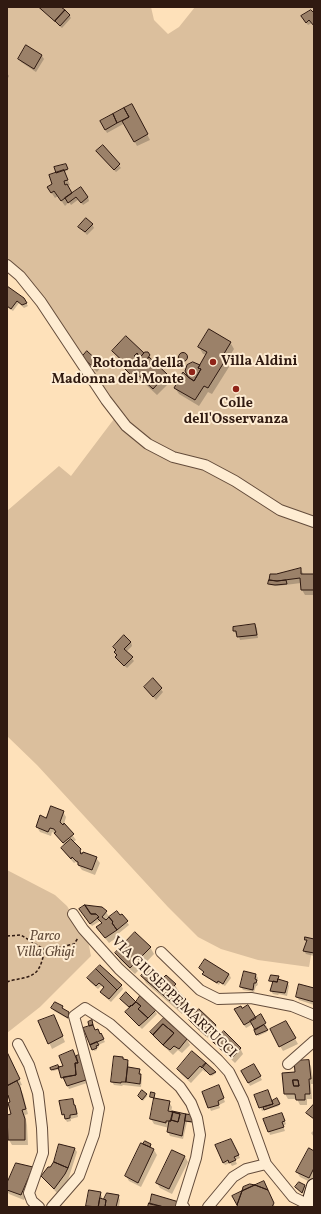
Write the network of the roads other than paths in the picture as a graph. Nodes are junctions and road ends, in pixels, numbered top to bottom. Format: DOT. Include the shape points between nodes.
graph roads {
  1 [pos="7,265"];
  2 [pos="7,273"];
  3 [pos="20,276"];
  4 [pos="314,522"];
  5 [pos="73,914"];
  6 [pos="161,952"];
  7 [pos="314,1015"];
  8 [pos="314,1040"];
  9 [pos="18,1044"];
  10 [pos="288,1064"];
  11 [pos="266,1164"];
  12 [pos="314,1186"];
  13 [pos="308,1206"];
  14 [pos="39,1207"];
  15 [pos="52,1207"];
  16 [pos="184,1207"];
  17 [pos="208,1207"];
  1 -- 3 [label="street"];
  2 -- 3 [label="street" via="15,277"];
  3 -- 4 [label="street" via="41,302 126,426 148,444 174,457 205,465 280,510"];
  5 -- 11 [label="street, VIA GIUSEPPE MARTUCCI" via="119,969 229,1072 243,1100"];
  6 -- 7 [label="street" via="200,990 218,999 251,998 292,1006"];
  8 -- 10 [label="street"];
  9 -- 14 [label="street" via="29,1065 38,1093 43,1154 29,1193 32,1201"];
  11 -- 13 [label="street, VIA GIUSEPPE MARTUCCI" via="293,1197"];
  11 -- 17 [label="street" via="246,1169 233,1177"];
  12 -- 13 [label="main road"];
  15 -- 16 [label="street" via="79,1176 94,1135 99,1108 74,1016 85,1008 110,1024 180,1087 191,1103 200,1134 196,1158 181,1206"];
}
